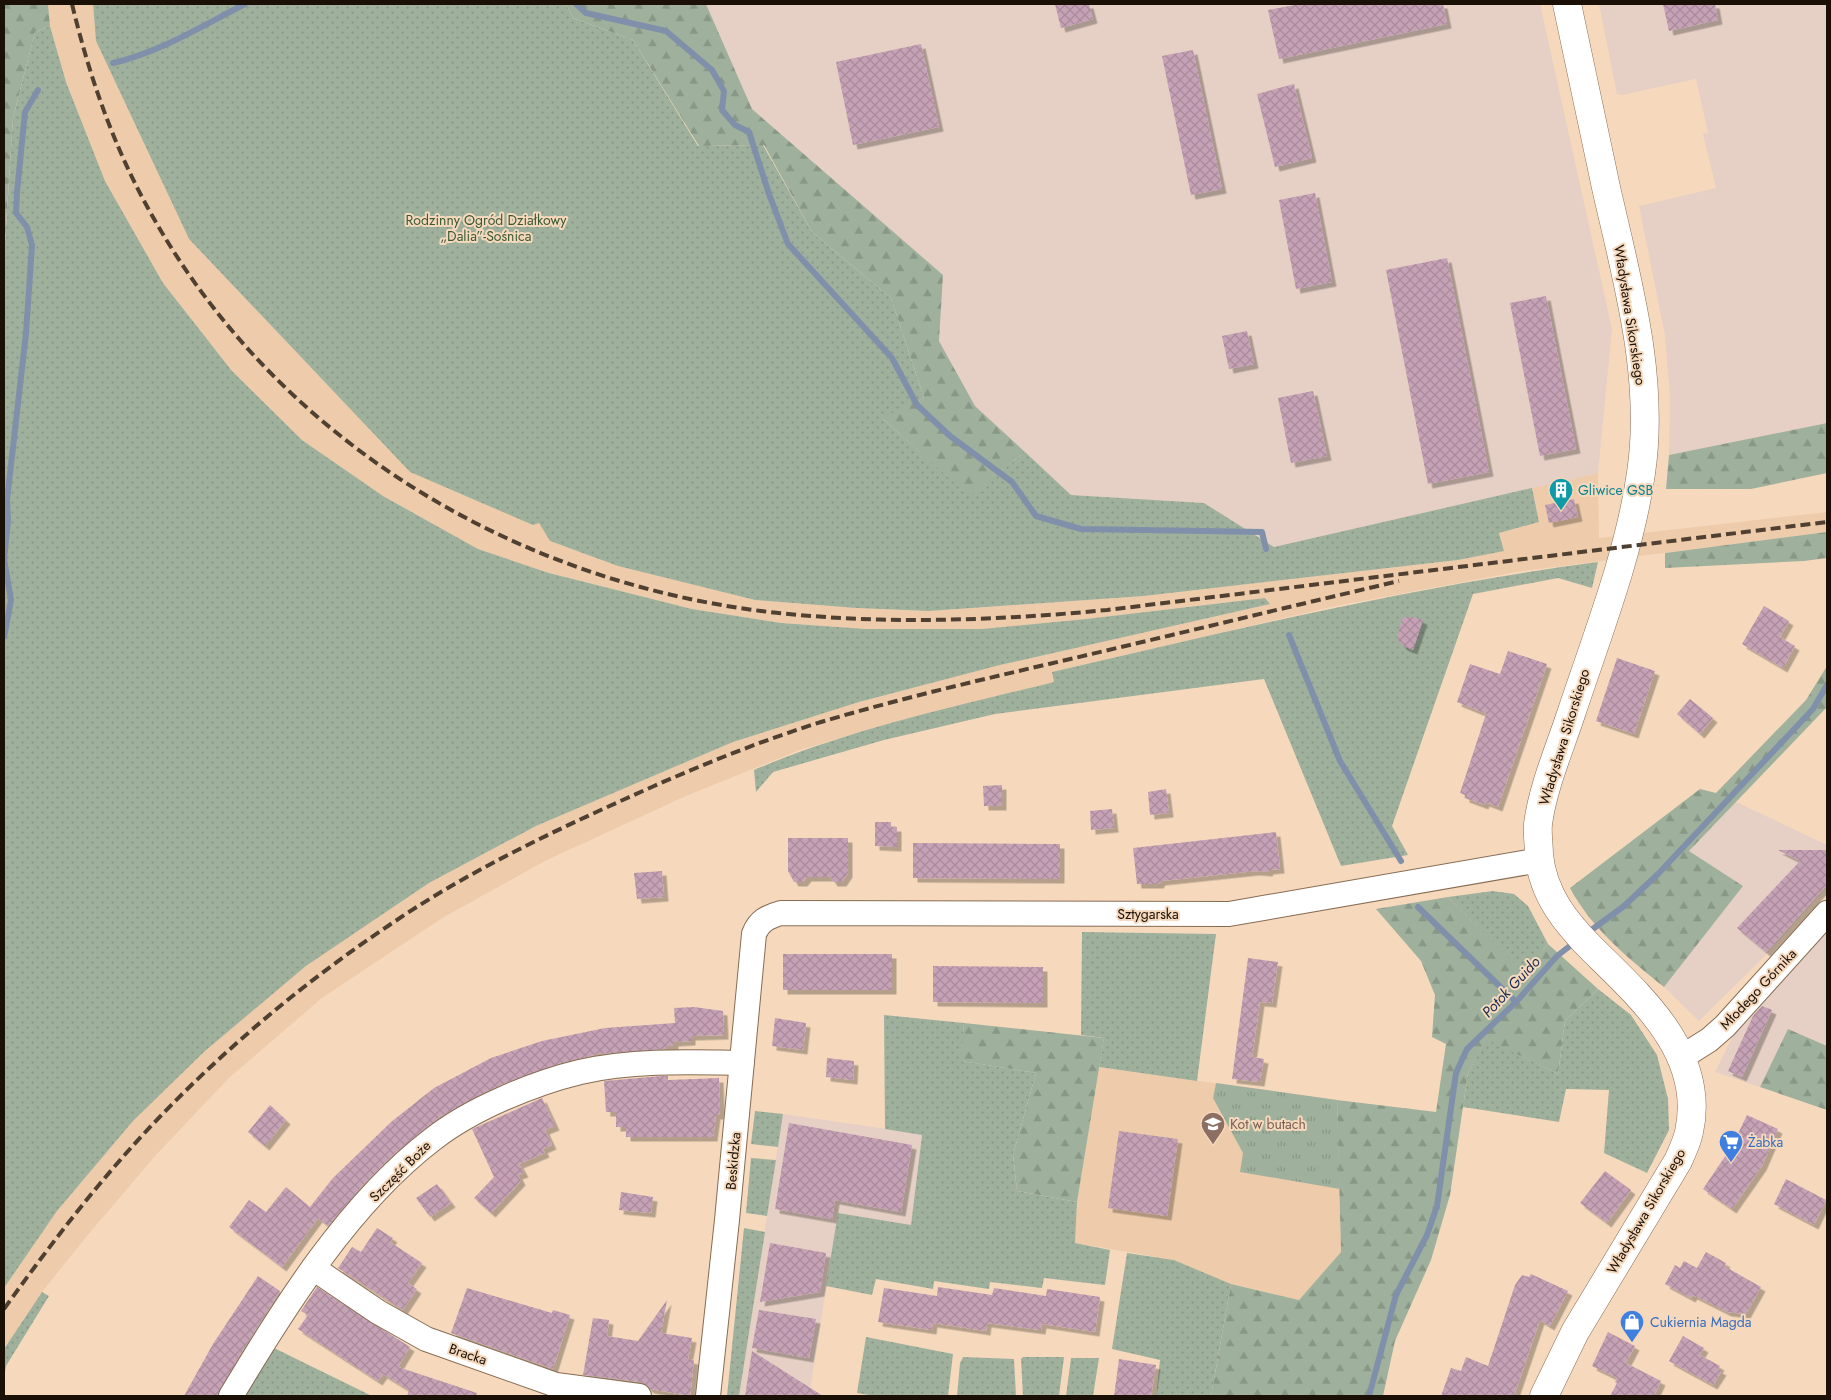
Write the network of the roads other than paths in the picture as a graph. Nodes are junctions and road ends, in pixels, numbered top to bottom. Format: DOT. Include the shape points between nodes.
graph roads {
  1 [pos="1567,4"];
  2 [pos="1540,860"];
  3 [pos="1827,913"];
  4 [pos="757,926"];
  5 [pos="1682,1056"];
  6 [pos="742,1063"];
  7 [pos="313,1268"];
  8 [pos="231,1396"];
  9 [pos="639,1396"];
  10 [pos="708,1396"];
  11 [pos="1544,1396"];
  1 -- 2 [label="street, Władysława Sikorskiego" via="1631,302 1645,419 1641,474 1625,547 1548,783 1538,826"];
  2 -- 4 [label="street, Sztygarska" via="1229,914 781,913 768,917"];
  2 -- 5 [label="street, Władysława Sikorskiego" via="1552,898 1566,923 1650,1007"];
  3 -- 5 [label="street, Młodego Górnika" via="1725,1026"];
  4 -- 6 [label="street, Beskidzka"];
  5 -- 11 [label="street, Władysława Sikorskiego" via="1692,1096 1689,1133 1678,1162 1575,1332"];
  6 -- 7 [label="street, Szczęść Boże" via="659,1062 581,1072 538,1085 460,1120 403,1164"];
  6 -- 10 [label="street, Beskidzka"];
  7 -- 8 [label="street, Szczęść Boże"];
  7 -- 9 [label="street, Bracka" via="378,1312 426,1339 556,1384"];
}
